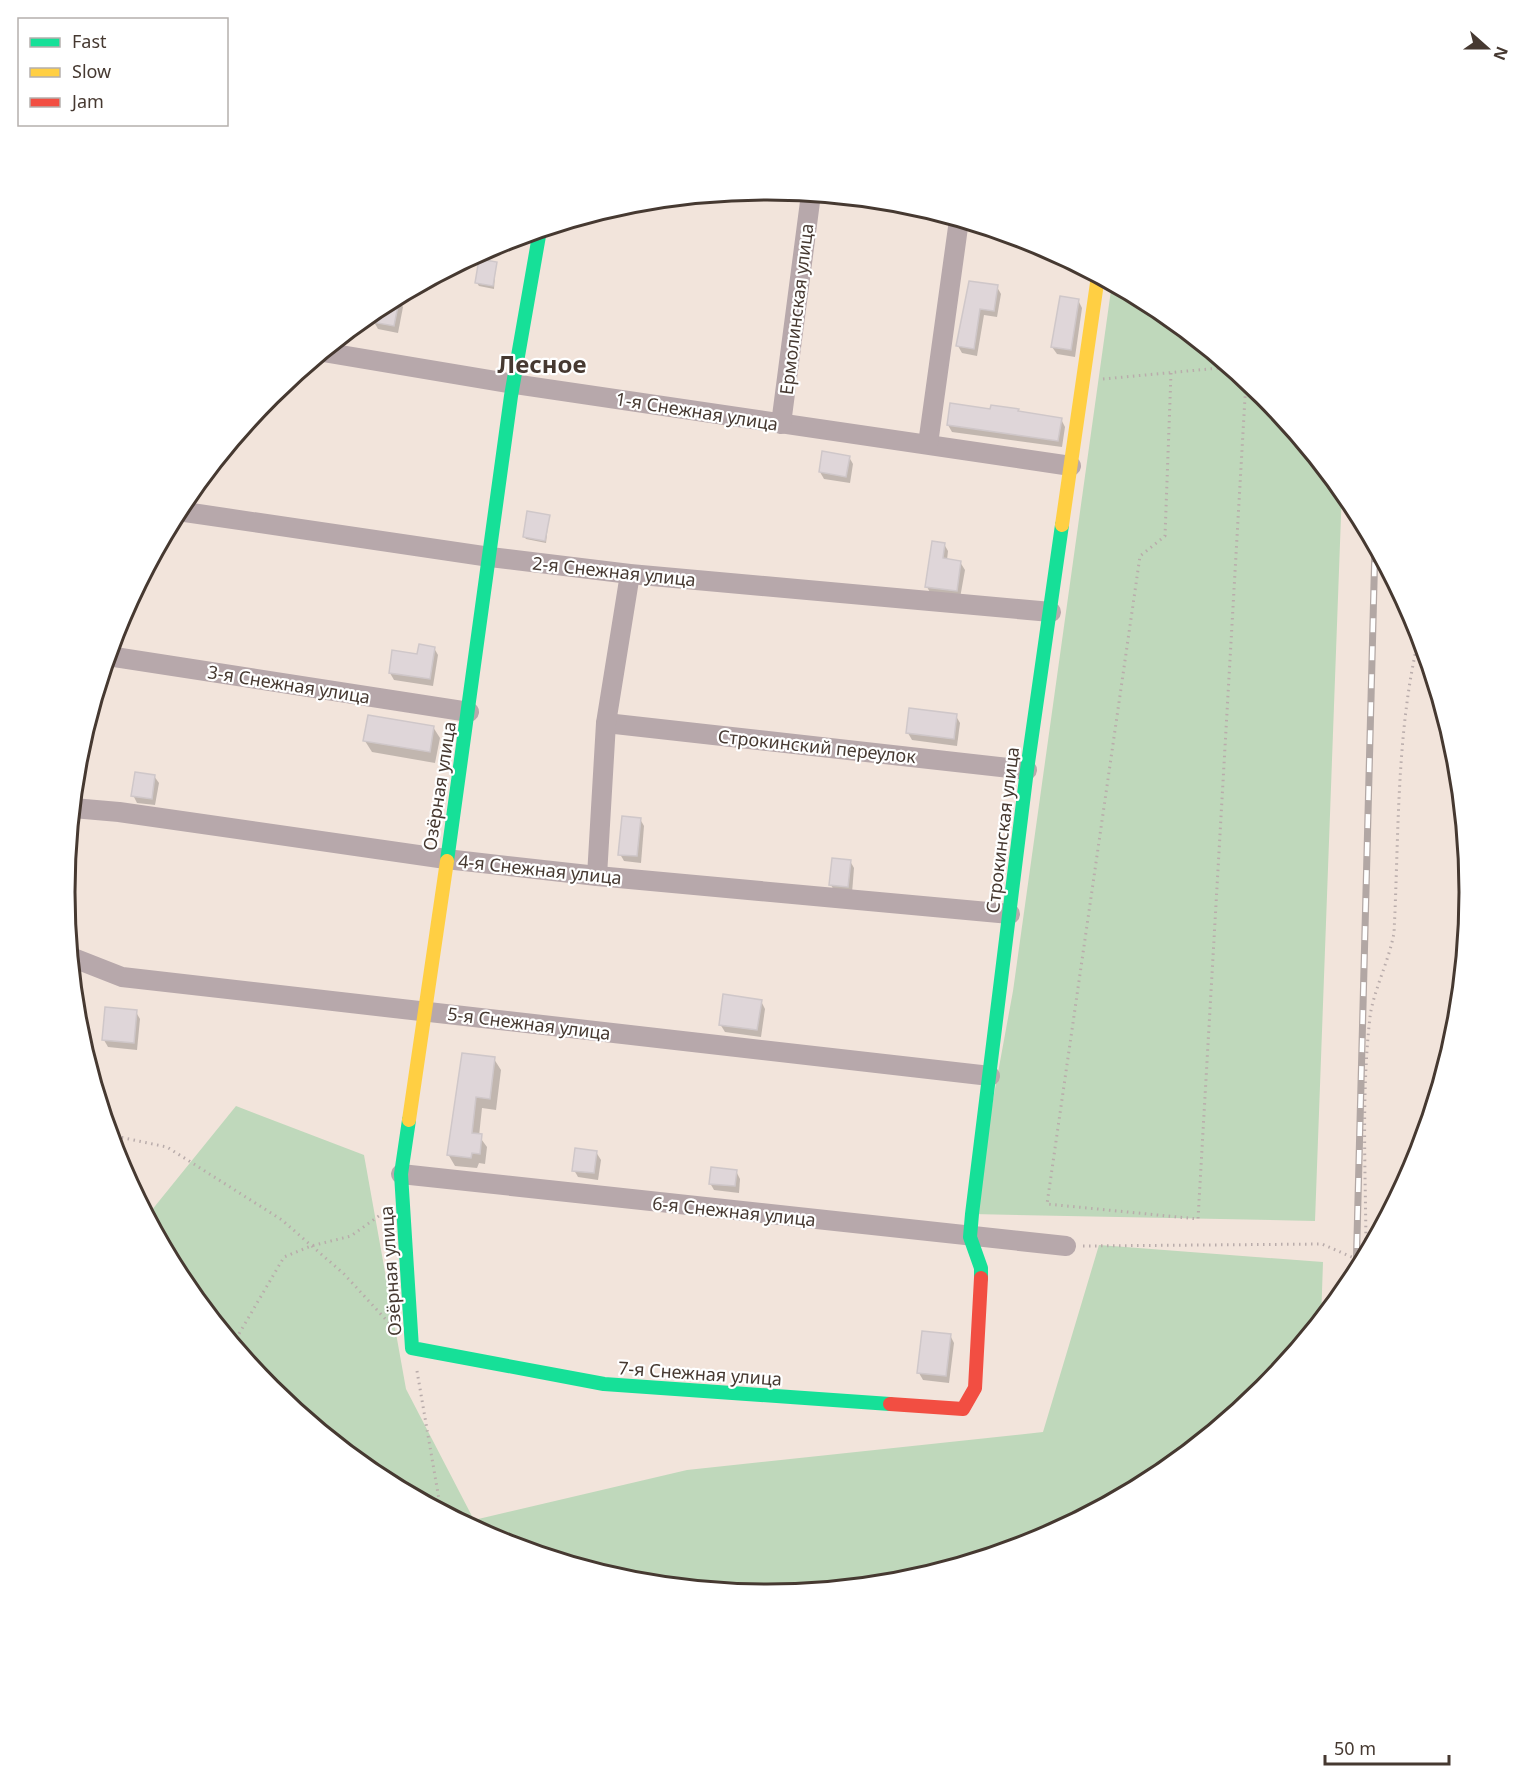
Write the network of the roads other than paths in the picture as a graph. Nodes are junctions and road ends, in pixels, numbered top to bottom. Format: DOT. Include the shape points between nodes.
graph roads {
  1 [pos="810,201"];
  2 [pos="959,228"];
  3 [pos="538,239"];
  4 [pos="1097,284"];
  5 [pos="333,354"];
  6 [pos="514,384"];
  7 [pos="781,424"];
  8 [pos="928,444"];
  9 [pos="1071,466"];
  10 [pos="189,514"];
  11 [pos="490,557"];
  12 [pos="630,574"];
  13 [pos="1051,612"];
  14 [pos="117,657"];
  15 [pos="469,712"];
  16 [pos="606,723"];
  17 [pos="1028,770"];
  18 [pos="80,809"];
  19 [pos="446,859"];
  20 [pos="597,876"];
  21 [pos="1010,914"];
  22 [pos="78,960"];
  23 [pos="425,1011"];
  24 [pos="990,1076"];
  25 [pos="401,1174"];
  26 [pos="970,1237"];
  27 [pos="1066,1246"];
  28 [pos="412,1348"];
  29 [pos="975,1388"];
  1 -- 7 [label="street, Ермолинская улица"];
  2 -- 8 [label="street"];
  3 -- 6 [label="street, Озёрная улица"];
  4 -- 9 [label="street, Строкинская улица"];
  5 -- 6 [label="street, 1-я Снежная улица"];
  6 -- 7 [label="street, 1-я Снежная улица"];
  6 -- 11 [label="street, Озёрная улица"];
  7 -- 8 [label="street, 1-я Снежная улица"];
  8 -- 9 [label="street, 1-я Снежная улица"];
  9 -- 13 [label="street, Строкинская улица"];
  10 -- 11 [label="street, 2-я Снежная улица"];
  11 -- 12 [label="street, 2-я Снежная улица"];
  11 -- 15 [label="street, Озёрная улица"];
  12 -- 13 [label="street, 2-я Снежная улица"];
  12 -- 16 [label="street"];
  13 -- 17 [label="street, Строкинская улица"];
  14 -- 15 [label="street, 3-я Снежная улица"];
  15 -- 19 [label="street, Озёрная улица"];
  16 -- 17 [label="street, Строкинский переулок"];
  16 -- 20 [label="street"];
  17 -- 21 [label="street, Строкинская улица"];
  18 -- 19 [label="street, 4-я Снежная улица"];
  19 -- 20 [label="street, 4-я Снежная улица"];
  19 -- 23 [label="street, Озёрная улица"];
  20 -- 21 [label="street, 4-я Снежная улица"];
  21 -- 24 [label="street, Строкинская улица"];
  22 -- 23 [label="street, 5-я Снежная улица" via="122,977"];
  23 -- 24 [label="street, 5-я Снежная улица"];
  23 -- 25 [label="street, Озёрная улица"];
  24 -- 26 [label="street, Строкинская улица"];
  25 -- 26 [label="street, 6-я Снежная улица"];
  25 -- 28 [label="street, Озёрная улица"];
  26 -- 27 [label="street, 6-я Снежная улица"];
  26 -- 29 [label="street, Строкинская улица" via="981,1268"];
  28 -- 29 [label="street, 7-я Снежная улица" via="604,1384 910,1407 963,1409"];
}
